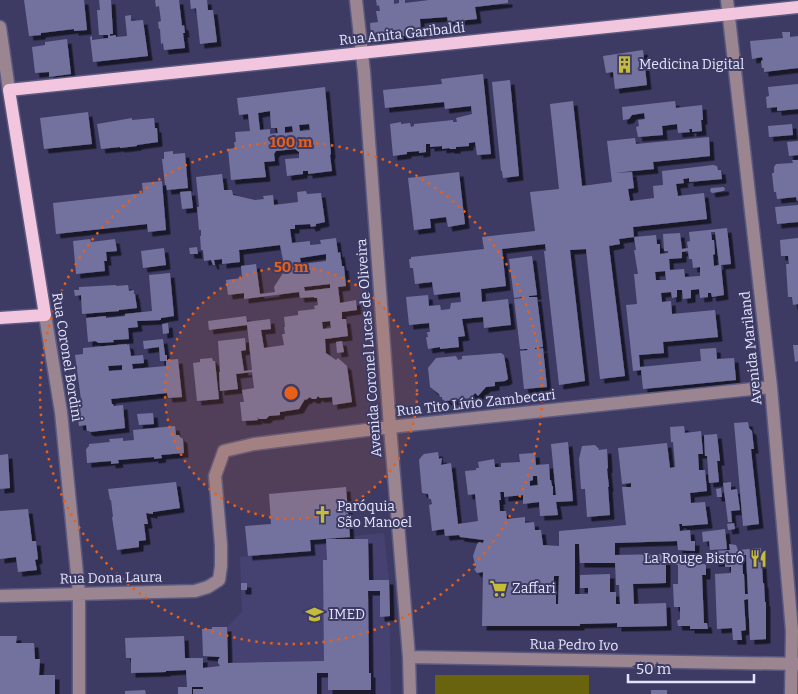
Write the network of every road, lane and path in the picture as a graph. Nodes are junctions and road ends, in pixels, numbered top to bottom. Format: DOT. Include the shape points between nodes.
graph roads {
  1 [pos="356,0"];
  2 [pos="727,0"];
  3 [pos="798,7"];
  4 [pos="729,14"];
  5 [pos="0,27"];
  6 [pos="362,53"];
  7 [pos="9,90"];
  8 [pos="45,315"];
  9 [pos="0,318"];
  10 [pos="771,387"];
  11 [pos="390,427"];
  12 [pos="219,580"];
  13 [pos="80,594"];
  14 [pos="0,596"];
  15 [pos="409,657"];
  16 [pos="795,664"];
  17 [pos="79,694"];
  18 [pos="410,694"];
  19 [pos="791,694"];
  1 -- 6 [label="street, Avenida Coronel Lucas de Oliveira"];
  2 -- 4 [label="street, Avenida Mariland"];
  3 -- 4 [label="main road, Rua Anita Garibaldi"];
  4 -- 6 [label="main road, Rua Anita Garibaldi"];
  4 -- 10 [label="street, Avenida Mariland"];
  5 -- 7 [label="street, Rua Coronel Bordini"];
  6 -- 7 [label="main road, Rua Anita Garibaldi"];
  6 -- 11 [label="street, Avenida Coronel Lucas de Oliveira"];
  7 -- 8 [label="main road, Rua Coronel Bordini"];
  8 -- 9 [label="main road"];
  8 -- 13 [label="street, Rua Coronel Bordini" via="60,412"];
  10 -- 11 [label="street, Rua Tito Lívio Zambecari"];
  10 -- 16 [label="street, Avenida Mariland"];
  11 -- 12 [label="street, Rua Tito Lívio Zambecari" via="254,444 224,451 216,476 221,545"];
  11 -- 15 [label="street, Avenida Coronel Lucas de Oliveira"];
  12 -- 13 [label="street, Rua Dona Laura" via="195,591"];
  13 -- 14 [label="street, Rua Dona Laura"];
  13 -- 17 [label="street, Rua Coronel Bordini"];
  15 -- 16 [label="street, Rua Pedro Ivo"];
  15 -- 18 [label="street, Avenida Coronel Lucas de Oliveira"];
  16 -- 19 [label="street, Avenida Mariland"];
}
